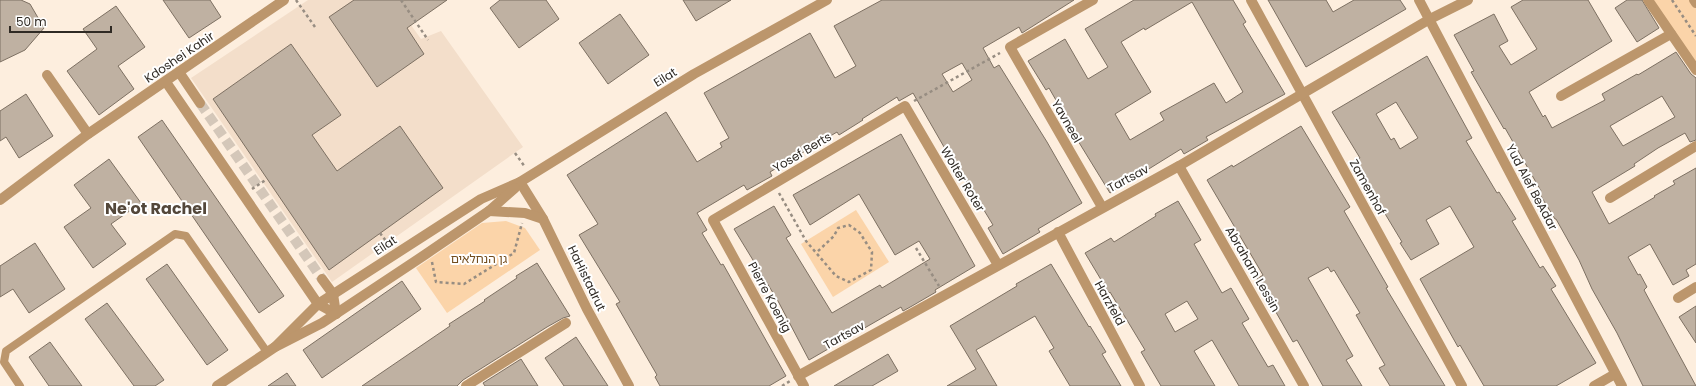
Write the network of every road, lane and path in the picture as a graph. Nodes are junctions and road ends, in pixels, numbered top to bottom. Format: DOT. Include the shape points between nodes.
graph roads {
  1 [pos="284,0"];
  2 [pos="296,0"];
  3 [pos="401,0"];
  4 [pos="827,0"];
  5 [pos="1093,0"];
  6 [pos="1251,0"];
  7 [pos="1419,0"];
  8 [pos="1468,0"];
  9 [pos="1648,0"];
  10 [pos="1672,0"];
  11 [pos="1694,0"];
  12 [pos="1696,3"];
  13 [pos="1430,19"];
  14 [pos="315,27"];
  15 [pos="1671,34"];
  16 [pos="1696,36"];
  17 [pos="428,40"];
  18 [pos="1010,47"];
  19 [pos="1696,70"];
  20 [pos="179,72"];
  21 [pos="47,75"];
  22 [pos="166,82"];
  23 [pos="1302,93"];
  24 [pos="1561,96"];
  25 [pos="200,103"];
  26 [pos="905,106"];
  27 [pos="88,134"];
  28 [pos="1696,146"];
  29 [pos="515,152"];
  30 [pos="1179,166"];
  31 [pos="530,176"];
  32 [pos="267,179"];
  33 [pos="520,182"];
  34 [pos="774,184"];
  35 [pos="243,196"];
  36 [pos="1610,198"];
  37 [pos="0,200"];
  38 [pos="1102,207"];
  39 [pos="489,211"];
  40 [pos="525,213"];
  41 [pos="543,219"];
  42 [pos="713,220"];
  43 [pos="1058,232"];
  44 [pos="380,233"];
  45 [pos="916,248"];
  46 [pos="816,253"];
  47 [pos="395,254"];
  48 [pos="426,254"];
  49 [pos="998,265"];
  50 [pos="322,279"];
  51 [pos="1696,287"];
  52 [pos="333,294"];
  53 [pos="944,295"];
  54 [pos="1678,298"];
  55 [pos="318,304"];
  56 [pos="336,314"];
  57 [pos="566,323"];
  58 [pos="271,350"];
  59 [pos="1615,374"];
  60 [pos="798,376"];
  61 [pos="20,386"];
  62 [pos="217,386"];
  63 [pos="466,386"];
  64 [pos="629,386"];
  65 [pos="804,386"];
  66 [pos="1140,386"];
  67 [pos="1304,386"];
  68 [pos="1462,386"];
  69 [pos="1594,386"];
  70 [pos="1622,386"];
  1 -- 20 [label="street, Kdoshei Kahir"];
  2 -- 14 [label="path"];
  3 -- 17 [label="path"];
  4 -- 31 [label="street, Eilat" via="694,74"];
  5 -- 18 [label="street"];
  6 -- 23 [label="street, Zamenhof"];
  7 -- 13 [label="street, Yud Alef BeAdar"];
  8 -- 13 [label="street, Tartsav"];
  9 -- 15 [label="street"];
  10 -- 16 [label="path"];
  11 -- 12 [label="street"];
  13 -- 23 [label="street, Tartsav"];
  13 -- 59 [label="street, Yud Alef BeAdar"];
  15 -- 19 [label="street"];
  15 -- 24 [label="street"];
  18 -- 26 [label="path"];
  18 -- 38 [label="street, Yavneel"];
  20 -- 22 [label="street, Kdoshei Kahir"];
  20 -- 25 [label="street"];
  21 -- 27 [label="street"];
  22 -- 27 [label="street, Kdoshei Kahir"];
  22 -- 35 [label="street"];
  23 -- 30 [label="street, Tartsav"];
  23 -- 68 [label="street, Zamenhof"];
  26 -- 34 [label="street, Yosef Berts"];
  26 -- 49 [label="street, Wolter Roter"];
  27 -- 37 [label="street, Kdoshei Kahir"];
  28 -- 36 [label="street"];
  29 -- 31 [label="path"];
  30 -- 38 [label="street, Tartsav"];
  30 -- 67 [label="street, Abraham Lessin"];
  31 -- 33 [label="street, Eilat"];
  32 -- 35 [label="path"];
  33 -- 39 [label="street, Eilat"];
  33 -- 41 [label="street, HaHistadrut"];
  33 -- 47 [label="street, Eilat" via="481,199"];
  34 -- 42 [label="street, Yosef Berts"];
  34 -- 46 [label="path" via="806,241"];
  35 -- 55 [label="street"];
  38 -- 43 [label="street, Tartsav"];
  39 -- 40 [label="street"];
  39 -- 48 [label="street, Eilat"];
  40 -- 41 [label="street"];
  40 -- 48 [label="path" via="514,253 464,284 436,282 433,264"];
  41 -- 64 [label="street, HaHistadrut" via="587,309"];
  42 -- 60 [label="street, Pierre Koenig"];
  43 -- 49 [label="street, Tartsav"];
  43 -- 66 [label="street, Harzfeld"];
  44 -- 47 [label="path"];
  45 -- 53 [label="path"];
  46 -- 46 [label="path" via="836,276 849,282 871,270 872,252 860,233 849,225 838,228 834,236"];
  47 -- 52 [label="street, Eilat"];
  48 -- 56 [label="street, Eilat"];
  49 -- 53 [label="street, Tartsav"];
  50 -- 52 [label="street"];
  51 -- 54 [label="street"];
  52 -- 55 [label="street, Eilat"];
  52 -- 56 [label="street"];
  53 -- 60 [label="street, Tartsav"];
  55 -- 56 [label="street"];
  55 -- 58 [label="street, Eilat"];
  56 -- 58 [label="street, Eilat"];
  57 -- 63 [label="street"];
  58 -- 61 [label="lane" via="186,236 175,234 6,351 4,362"];
  58 -- 62 [label="street, Eilat"];
  59 -- 69 [label="street"];
  59 -- 70 [label="street, Yud Alef BeAdar"];
  60 -- 65 [label="street, Pierre Koenig"];
}
